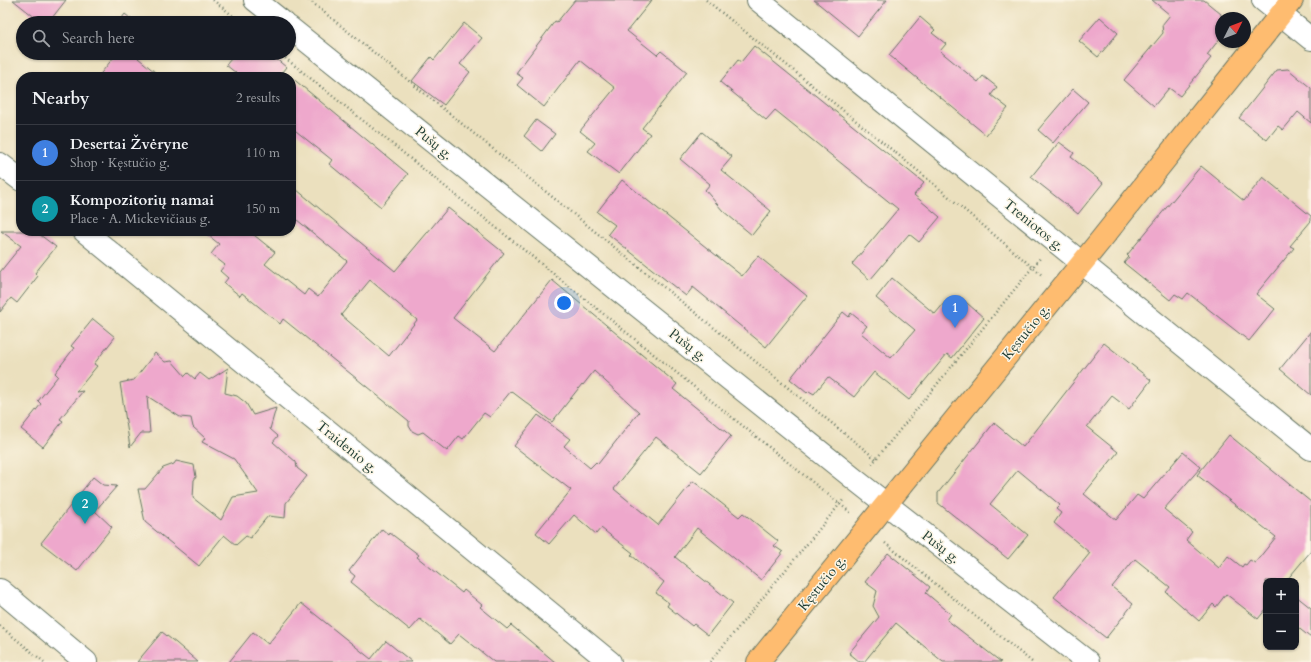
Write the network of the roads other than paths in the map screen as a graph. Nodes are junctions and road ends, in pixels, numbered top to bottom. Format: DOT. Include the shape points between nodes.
graph roads {
  1 [pos="255,0"];
  2 [pos="758,0"];
  3 [pos="1263,0"];
  4 [pos="1286,7"];
  5 [pos="275,16"];
  6 [pos="296,33"];
  7 [pos="1311,39"];
  8 [pos="0,164"];
  9 [pos="16,176"];
  10 [pos="90,236"];
  11 [pos="1081,264"];
  12 [pos="1311,449"];
  13 [pos="886,504"];
  14 [pos="0,590"];
  15 [pos="86,662"];
  16 [pos="610,662"];
  17 [pos="758,662"];
  18 [pos="1088,662"];
  1 -- 5 [label="street"];
  2 -- 11 [label="street, Treniotos g."];
  3 -- 4 [label="street"];
  4 -- 7 [label="street"];
  4 -- 11 [label="main road, Kęstučio g."];
  6 -- 13 [label="street, Pušų g."];
  8 -- 9 [label="street"];
  10 -- 16 [label="street, Traidenio g."];
  11 -- 12 [label="street, Treniotos g."];
  11 -- 13 [label="main road, Kęstučio g."];
  13 -- 17 [label="main road, Kęstučio g."];
  13 -- 18 [label="street, Pušų g."];
  14 -- 15 [label="street"];
}
